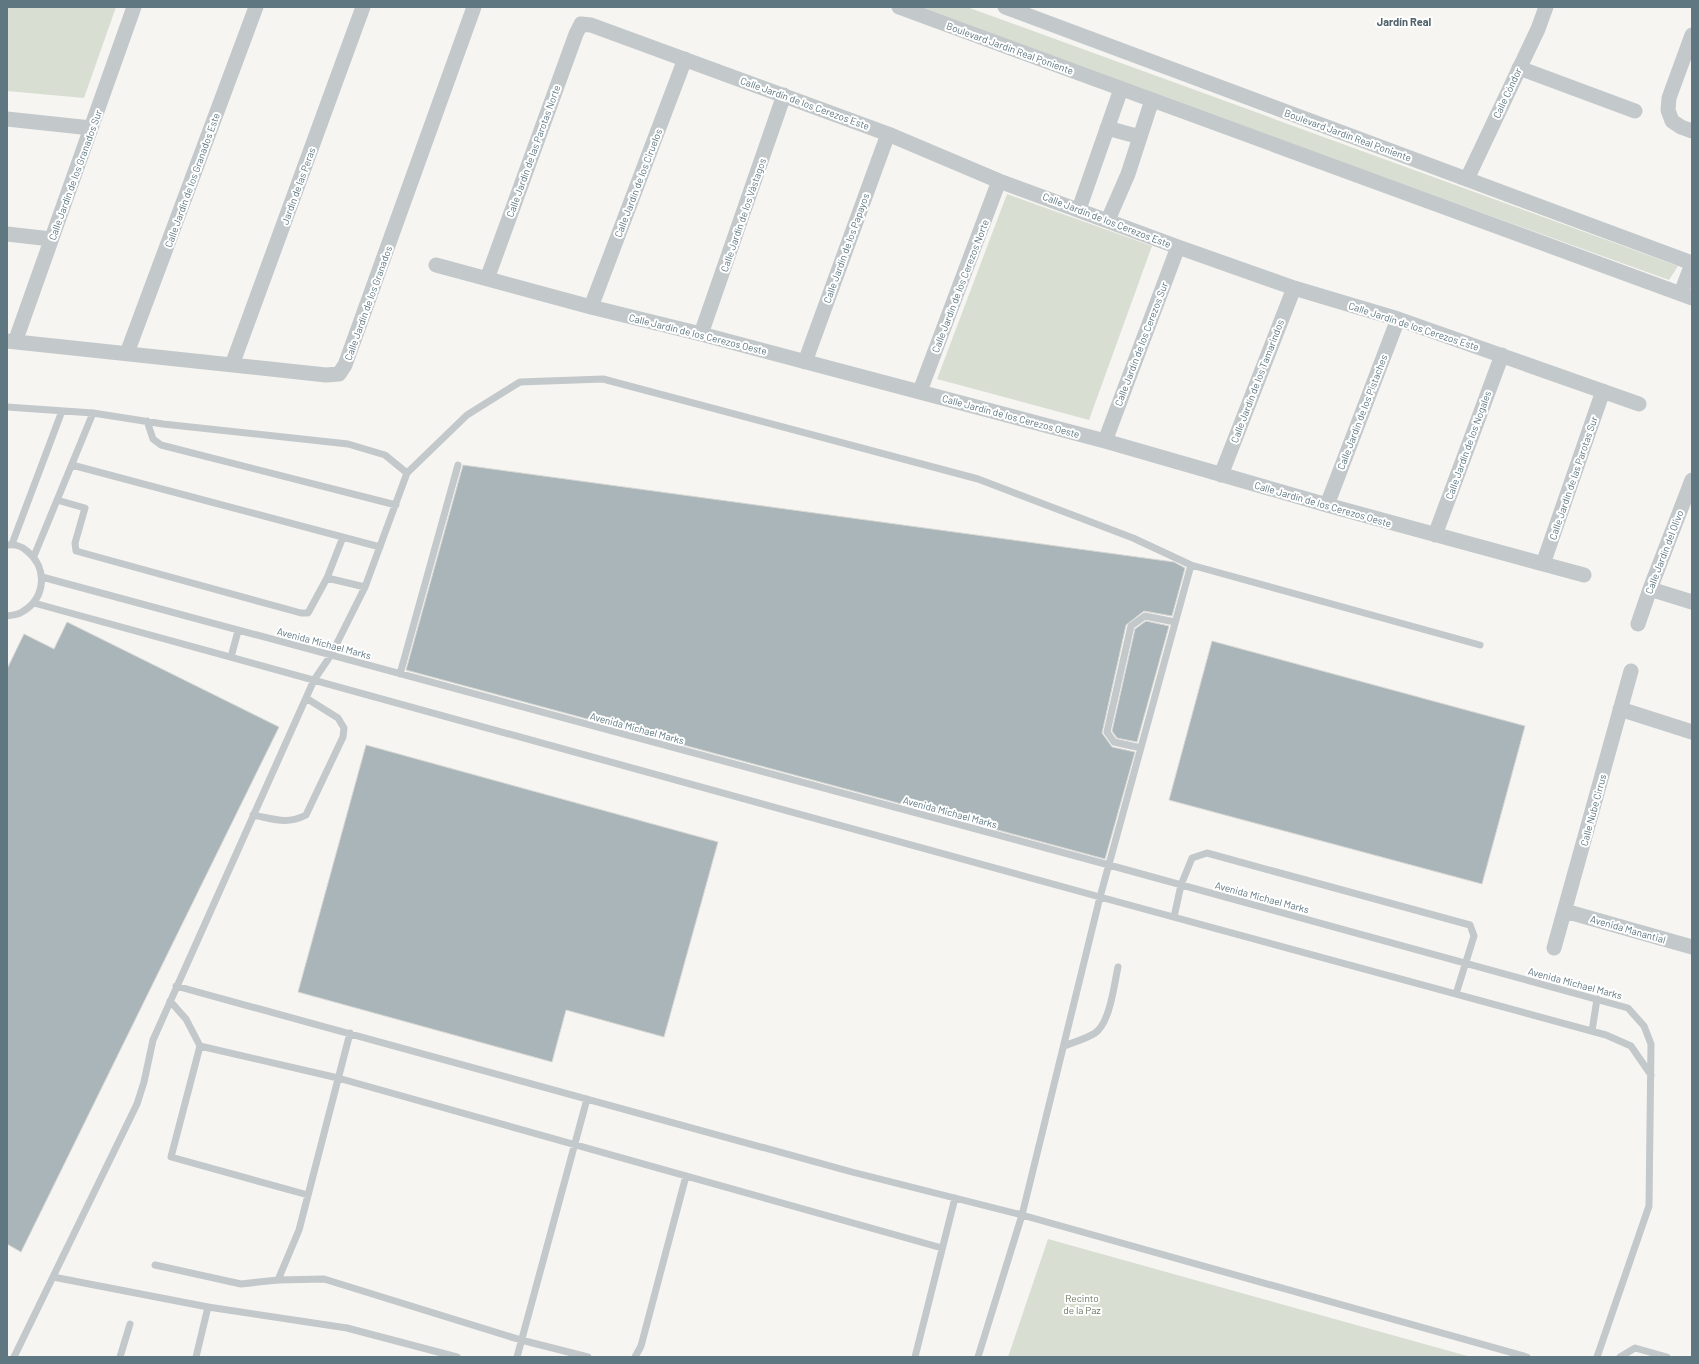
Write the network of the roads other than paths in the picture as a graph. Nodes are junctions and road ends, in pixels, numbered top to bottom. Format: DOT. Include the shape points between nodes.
graph roads {
  1 [pos="134,7"];
  2 [pos="256,7"];
  3 [pos="363,7"];
  4 [pos="474,7"];
  5 [pos="899,7"];
  6 [pos="1005,7"];
  7 [pos="1546,7"];
  8 [pos="581,24"];
  9 [pos="1692,35"];
  10 [pos="685,59"];
  11 [pos="1519,68"];
  12 [pos="1121,89"];
  13 [pos="784,96"];
  14 [pos="1152,100"];
  15 [pos="1635,111"];
  16 [pos="7,119"];
  17 [pos="91,128"];
  18 [pos="1107,128"];
  19 [pos="1692,131"];
  20 [pos="888,134"];
  21 [pos="1140,137"];
  22 [pos="1467,179"];
  23 [pos="1000,181"];
  24 [pos="1079,209"];
  25 [pos="1108,220"];
  26 [pos="7,234"];
  27 [pos="51,239"];
  28 [pos="1178,247"];
  29 [pos="1692,263"];
  30 [pos="436,265"];
  31 [pos="487,279"];
  32 [pos="1294,288"];
  33 [pos="1686,296"];
  34 [pos="591,307"];
  35 [pos="1398,319"];
  36 [pos="701,334"];
  37 [pos="11,342"];
  38 [pos="127,353"];
  39 [pos="1502,356"];
  40 [pos="805,362"];
  41 [pos="232,365"];
  42 [pos="1603,391"];
  43 [pos="920,392"];
  44 [pos="1639,404"];
  45 [pos="7,406"];
  46 [pos="62,411"];
  47 [pos="93,414"];
  48 [pos="147,421"];
  49 [pos="1105,441"];
  50 [pos="72,465"];
  51 [pos="458,465"];
  52 [pos="407,473"];
  53 [pos="1221,475"];
  54 [pos="1692,480"];
  55 [pos="57,500"];
  56 [pos="396,505"];
  57 [pos="1327,505"];
  58 [pos="1435,535"];
  59 [pos="344,537"];
  60 [pos="10,544"];
  61 [pos="380,547"];
  62 [pos="34,556"];
  63 [pos="1543,564"];
  64 [pos="1191,565"];
  65 [pos="1584,575"];
  66 [pos="42,577"];
  67 [pos="327,578"];
  68 [pos="365,588"];
  69 [pos="1650,589"];
  70 [pos="1692,602"];
  71 [pos="34,603"];
  72 [pos="7,616"];
  73 [pos="1175,622"];
  74 [pos="1638,624"];
  75 [pos="238,631"];
  76 [pos="1480,645"];
  77 [pos="332,655"];
  78 [pos="231,657"];
  79 [pos="1630,671"];
  80 [pos="400,674"];
  81 [pos="314,680"];
  82 [pos="306,698"];
  83 [pos="1620,709"];
  84 [pos="1692,732"];
  85 [pos="1141,748"];
  86 [pos="253,815"];
  87 [pos="1109,865"];
  88 [pos="1181,885"];
  89 [pos="1100,897"];
  90 [pos="1565,911"];
  91 [pos="1174,917"];
  92 [pos="1691,942"];
  93 [pos="1554,948"];
  94 [pos="1466,963"];
  95 [pos="1118,967"];
  96 [pos="176,986"];
  97 [pos="1456,994"];
  98 [pos="1597,999"];
  99 [pos="170,1001"];
  100 [pos="1592,1031"];
  101 [pos="350,1033"];
  102 [pos="200,1046"];
  103 [pos="1064,1046"];
  104 [pos="1651,1075"];
  105 [pos="338,1078"];
  106 [pos="587,1099"];
  107 [pos="575,1144"];
  108 [pos="686,1176"];
  109 [pos="308,1195"];
  110 [pos="955,1198"];
  111 [pos="1022,1215"];
  112 [pos="942,1248"];
  113 [pos="155,1265"];
  114 [pos="53,1277"];
  115 [pos="278,1280"];
  116 [pos="208,1307"];
  117 [pos="130,1324"];
  118 [pos="521,1340"];
  119 [pos="7,1354"];
  120 [pos="14,1357"];
  121 [pos="120,1357"];
  122 [pos="196,1357"];
  123 [pos="457,1357"];
  124 [pos="517,1357"];
  125 [pos="588,1357"];
  126 [pos="635,1357"];
  127 [pos="915,1357"];
  128 [pos="978,1357"];
  129 [pos="1527,1357"];
  130 [pos="1597,1357"];
  131 [pos="1620,1357"];
  132 [pos="1667,1357"];
  1 -- 17 [label="street, Calle Jardín de los Granados Sur"];
  2 -- 38 [label="street, Calle Jardín de los Granados Este"];
  3 -- 41 [label="street, Jardín de las Peras"];
  4 -- 41 [label="street, Calle Jardín de los Granados" via="345,365 339,374 326,375"];
  5 -- 12 [label="street, Boulevard Jardín Real Poniente"];
  6 -- 22 [label="street, Boulevard Jardín Real Poniente"];
  7 -- 11 [label="street, Calle Cóndor"];
  8 -- 10 [label="street, Calle Jardín de los Cerezos Este" via="591,25"];
  8 -- 31 [label="street, Calle Jardín de las Parotas Norte"];
  9 -- 19 [label="street" via="1669,98 1668,110 1672,121"];
  10 -- 13 [label="street, Calle Jardín de los Cerezos Este"];
  10 -- 34 [label="street, Calle Jardín de los Ciruelos"];
  11 -- 15 [label="street"];
  11 -- 22 [label="street, Calle Cóndor"];
  12 -- 14 [label="street, Boulevard Jardín Real Poniente"];
  12 -- 18 [label="street"];
  13 -- 20 [label="street, Calle Jardín de los Cerezos Este"];
  13 -- 36 [label="street, Calle Jardín de los Vástagos"];
  14 -- 21 [label="street"];
  14 -- 33 [label="street, Boulevard Jardín Real Poniente"];
  16 -- 17 [label="street"];
  17 -- 27 [label="street, Calle Jardín de los Granados Sur"];
  18 -- 21 [label="street"];
  18 -- 24 [label="street"];
  20 -- 23 [label="street, Calle Jardín de los Cerezos Este"];
  20 -- 40 [label="street, Calle Jardín de los Papayos"];
  21 -- 25 [label="street" via="1128,174"];
  22 -- 29 [label="street, Boulevard Jardín Real Poniente"];
  23 -- 24 [label="street, Calle Jardín de los Cerezos Este"];
  23 -- 43 [label="street, Calle Jardín de los Cerezos Norte"];
  24 -- 25 [label="street, Calle Jardín de los Cerezos Este"];
  25 -- 28 [label="street, Calle Jardín de los Cerezos Este"];
  26 -- 27 [label="street"];
  27 -- 37 [label="street, Calle Jardín de los Granados Sur"];
  28 -- 32 [label="street, Calle Jardín de los Cerezos Este"];
  28 -- 49 [label="street, Calle Jardín de los Cerezos Sur"];
  29 -- 33 [label="street"];
  30 -- 31 [label="street, Calle Jardín de los Cerezos Oeste"];
  31 -- 34 [label="street, Calle Jardín de los Cerezos Oeste"];
  32 -- 35 [label="street, Calle Jardín de los Cerezos Este"];
  32 -- 53 [label="street, Calle Jardín de los Tamarindos"];
  34 -- 36 [label="street, Calle Jardín de los Cerezos Oeste"];
  35 -- 39 [label="street, Calle Jardín de los Cerezos Este"];
  35 -- 57 [label="street, Calle Jardín de los Pistaches"];
  36 -- 40 [label="street, Calle Jardín de los Cerezos Oeste"];
  37 -- 38 [label="street, Calle Jardín de los Granados"];
  38 -- 41 [label="street, Calle Jardín de los Granados"];
  39 -- 42 [label="street, Calle Jardín de los Cerezos Este"];
  39 -- 58 [label="street, Calle Jardín de los Nogales"];
  40 -- 43 [label="street, Calle Jardín de los Cerezos Oeste"];
  42 -- 44 [label="street, Calle Jardín de los Cerezos Este"];
  42 -- 63 [label="street, Calle Jardín de las Parotas Sur"];
  43 -- 49 [label="street, Calle Jardín de los Cerezos Oeste"];
  45 -- 46 [label="lane"];
  46 -- 47 [label="lane"];
  46 -- 60 [label="lane"];
  47 -- 48 [label="lane"];
  47 -- 50 [label="lane"];
  48 -- 52 [label="lane" via="348,444 384,455"];
  48 -- 56 [label="lane" via="153,439 161,444"];
  49 -- 53 [label="street, Calle Jardín de los Cerezos Oeste"];
  50 -- 55 [label="lane"];
  50 -- 59 [label="lane"];
  51 -- 80 [label="lane"];
  52 -- 56 [label="lane"];
  52 -- 64 [label="lane" via="467,415 520,382 603,379 978,479 1133,538"];
  53 -- 57 [label="street, Calle Jardín de los Cerezos Oeste"];
  54 -- 69 [label="street, Calle Jardín del Olivo"];
  55 -- 62 [label="lane"];
  55 -- 67 [label="lane" via="85,508 75,542 76,551 301,613 308,612"];
  56 -- 61 [label="lane"];
  57 -- 58 [label="street, Calle Jardín de los Cerezos Oeste"];
  58 -- 63 [label="street, Calle Jardín de los Cerezos Oeste"];
  59 -- 61 [label="lane"];
  59 -- 67 [label="lane"];
  60 -- 62 [label="lane" via="24,548"];
  61 -- 68 [label="lane"];
  62 -- 66 [label="lane" via="40,566"];
  63 -- 65 [label="street, Calle Jardín de los Cerezos Oeste"];
  64 -- 73 [label="lane"];
  64 -- 76 [label="lane"];
  66 -- 71 [label="lane" via="41,591"];
  66 -- 75 [label="lane, Avenida Michael Marks"];
  67 -- 68 [label="lane"];
  68 -- 77 [label="lane"];
  69 -- 70 [label="street"];
  69 -- 74 [label="street, Calle Jardín del Olivo"];
  71 -- 72 [label="lane" via="21,613"];
  71 -- 78 [label="lane"];
  73 -- 85 [label="lane"];
  73 -- 85 [label="lane" via="1145,616 1131,626 1106,732 1114,742"];
  75 -- 77 [label="lane, Avenida Michael Marks"];
  75 -- 78 [label="lane"];
  77 -- 80 [label="lane, Avenida Michael Marks"];
  77 -- 81 [label="lane"];
  78 -- 81 [label="lane"];
  79 -- 83 [label="street, Calle Nube Cirrus"];
  80 -- 87 [label="lane, Avenida Michael Marks"];
  81 -- 82 [label="lane"];
  81 -- 89 [label="lane"];
  82 -- 86 [label="lane"];
  82 -- 86 [label="lane" via="338,718 344,728 343,737 306,815 284,821"];
  83 -- 84 [label="street"];
  83 -- 90 [label="street, Calle Nube Cirrus"];
  85 -- 87 [label="lane"];
  86 -- 96 [label="lane"];
  87 -- 88 [label="lane, Avenida Michael Marks"];
  87 -- 89 [label="lane"];
  88 -- 91 [label="lane"];
  88 -- 94 [label="lane, Avenida Michael Marks"];
  88 -- 94 [label="lane" via="1192,858 1207,853 1470,925 1474,936"];
  89 -- 91 [label="lane"];
  89 -- 103 [label="lane"];
  90 -- 92 [label="street, Avenida Manantial"];
  90 -- 93 [label="street, Calle Nube Cirrus"];
  91 -- 97 [label="lane"];
  94 -- 97 [label="lane"];
  94 -- 98 [label="lane, Avenida Michael Marks"];
  95 -- 103 [label="lane" via="1102,1028"];
  96 -- 99 [label="lane"];
  96 -- 101 [label="lane"];
  97 -- 100 [label="lane"];
  98 -- 100 [label="lane"];
  98 -- 104 [label="lane, Avenida Michael Marks" via="1628,1008 1644,1026 1651,1044"];
  99 -- 102 [label="lane" via="186,1019"];
  99 -- 114 [label="lane" via="153,1040 137,1104"];
  100 -- 104 [label="lane" via="1631,1046"];
  101 -- 105 [label="lane"];
  101 -- 106 [label="lane"];
  102 -- 105 [label="lane"];
  102 -- 109 [label="lane" via="171,1157"];
  103 -- 111 [label="lane"];
  104 -- 130 [label="lane, Avenida Michael Marks" via="1649,1206"];
  105 -- 107 [label="lane"];
  105 -- 109 [label="lane"];
  106 -- 107 [label="lane"];
  106 -- 110 [label="lane"];
  107 -- 108 [label="lane"];
  107 -- 118 [label="lane"];
  108 -- 112 [label="lane"];
  108 -- 126 [label="lane" via="641,1346"];
  109 -- 115 [label="lane" via="299,1230"];
  110 -- 111 [label="lane"];
  110 -- 112 [label="lane"];
  111 -- 128 [label="lane"];
  111 -- 129 [label="lane"];
  112 -- 127 [label="lane"];
  113 -- 115 [label="lane" via="241,1284"];
  114 -- 116 [label="lane"];
  114 -- 120 [label="lane"];
  115 -- 118 [label="lane" via="324,1279"];
  116 -- 122 [label="lane"];
  116 -- 123 [label="lane" via="347,1328"];
  117 -- 121 [label="lane"];
  118 -- 124 [label="lane"];
  118 -- 125 [label="lane"];
  119 -- 120 [label="lane"];
  131 -- 132 [label="lane" via="1635,1348"];
}
